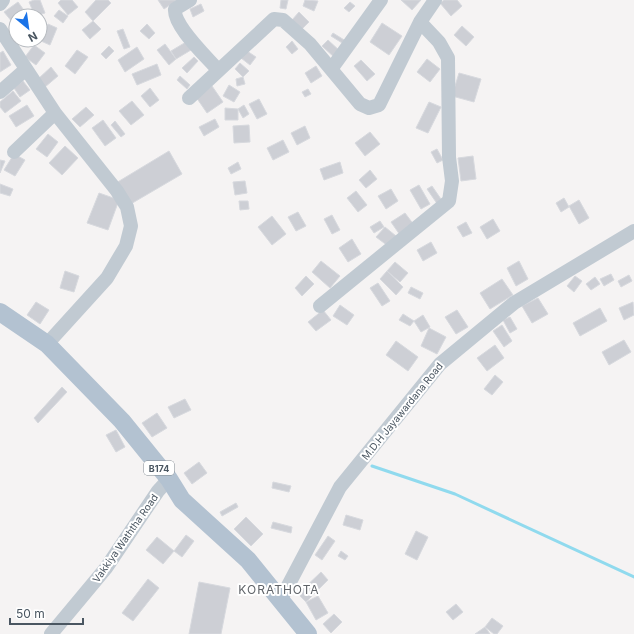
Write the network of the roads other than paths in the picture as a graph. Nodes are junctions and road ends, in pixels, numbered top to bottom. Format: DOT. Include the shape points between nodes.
graph roads {
  1 [pos="3,0"];
  2 [pos="190,0"];
  3 [pos="381,0"];
  4 [pos="435,0"];
  5 [pos="0,4"];
  6 [pos="420,22"];
  7 [pos="0,29"];
  8 [pos="332,68"];
  9 [pos="25,70"];
  10 [pos="218,70"];
  11 [pos="0,92"];
  12 [pos="189,98"];
  13 [pos="55,113"];
  14 [pos="14,152"];
  15 [pos="634,231"];
  16 [pos="320,306"];
  17 [pos="0,312"];
  18 [pos="47,344"];
  19 [pos="168,479"];
  20 [pos="282,599"];
  21 [pos="51,634"];
  22 [pos="308,634"];
  1 -- 5 [label="street"];
  2 -- 10 [label="street" via="175,9 174,15 180,26"];
  3 -- 8 [label="street"];
  4 -- 6 [label="street"];
  6 -- 8 [label="street" via="379,105 369,108 360,104"];
  6 -- 16 [label="street" via="439,42 448,58 452,181 449,201"];
  7 -- 9 [label="street"];
  8 -- 10 [label="street" via="283,20 274,19"];
  9 -- 11 [label="street"];
  9 -- 13 [label="street"];
  10 -- 12 [label="street"];
  13 -- 14 [label="street"];
  13 -- 18 [label="street" via="117,191 127,207 131,226 126,246 107,278"];
  15 -- 20 [label="street, M.D.H Jayawardana Road" via="514,303 440,364 340,487"];
  17 -- 18 [label="main road, B174"];
  18 -- 19 [label="main road, B174" via="122,421"];
  19 -- 20 [label="main road, B174" via="182,500 248,560"];
  19 -- 21 [label="street, Vakkiya Waththa Road" via="106,568"];
  20 -- 22 [label="main road, B174"];
}
